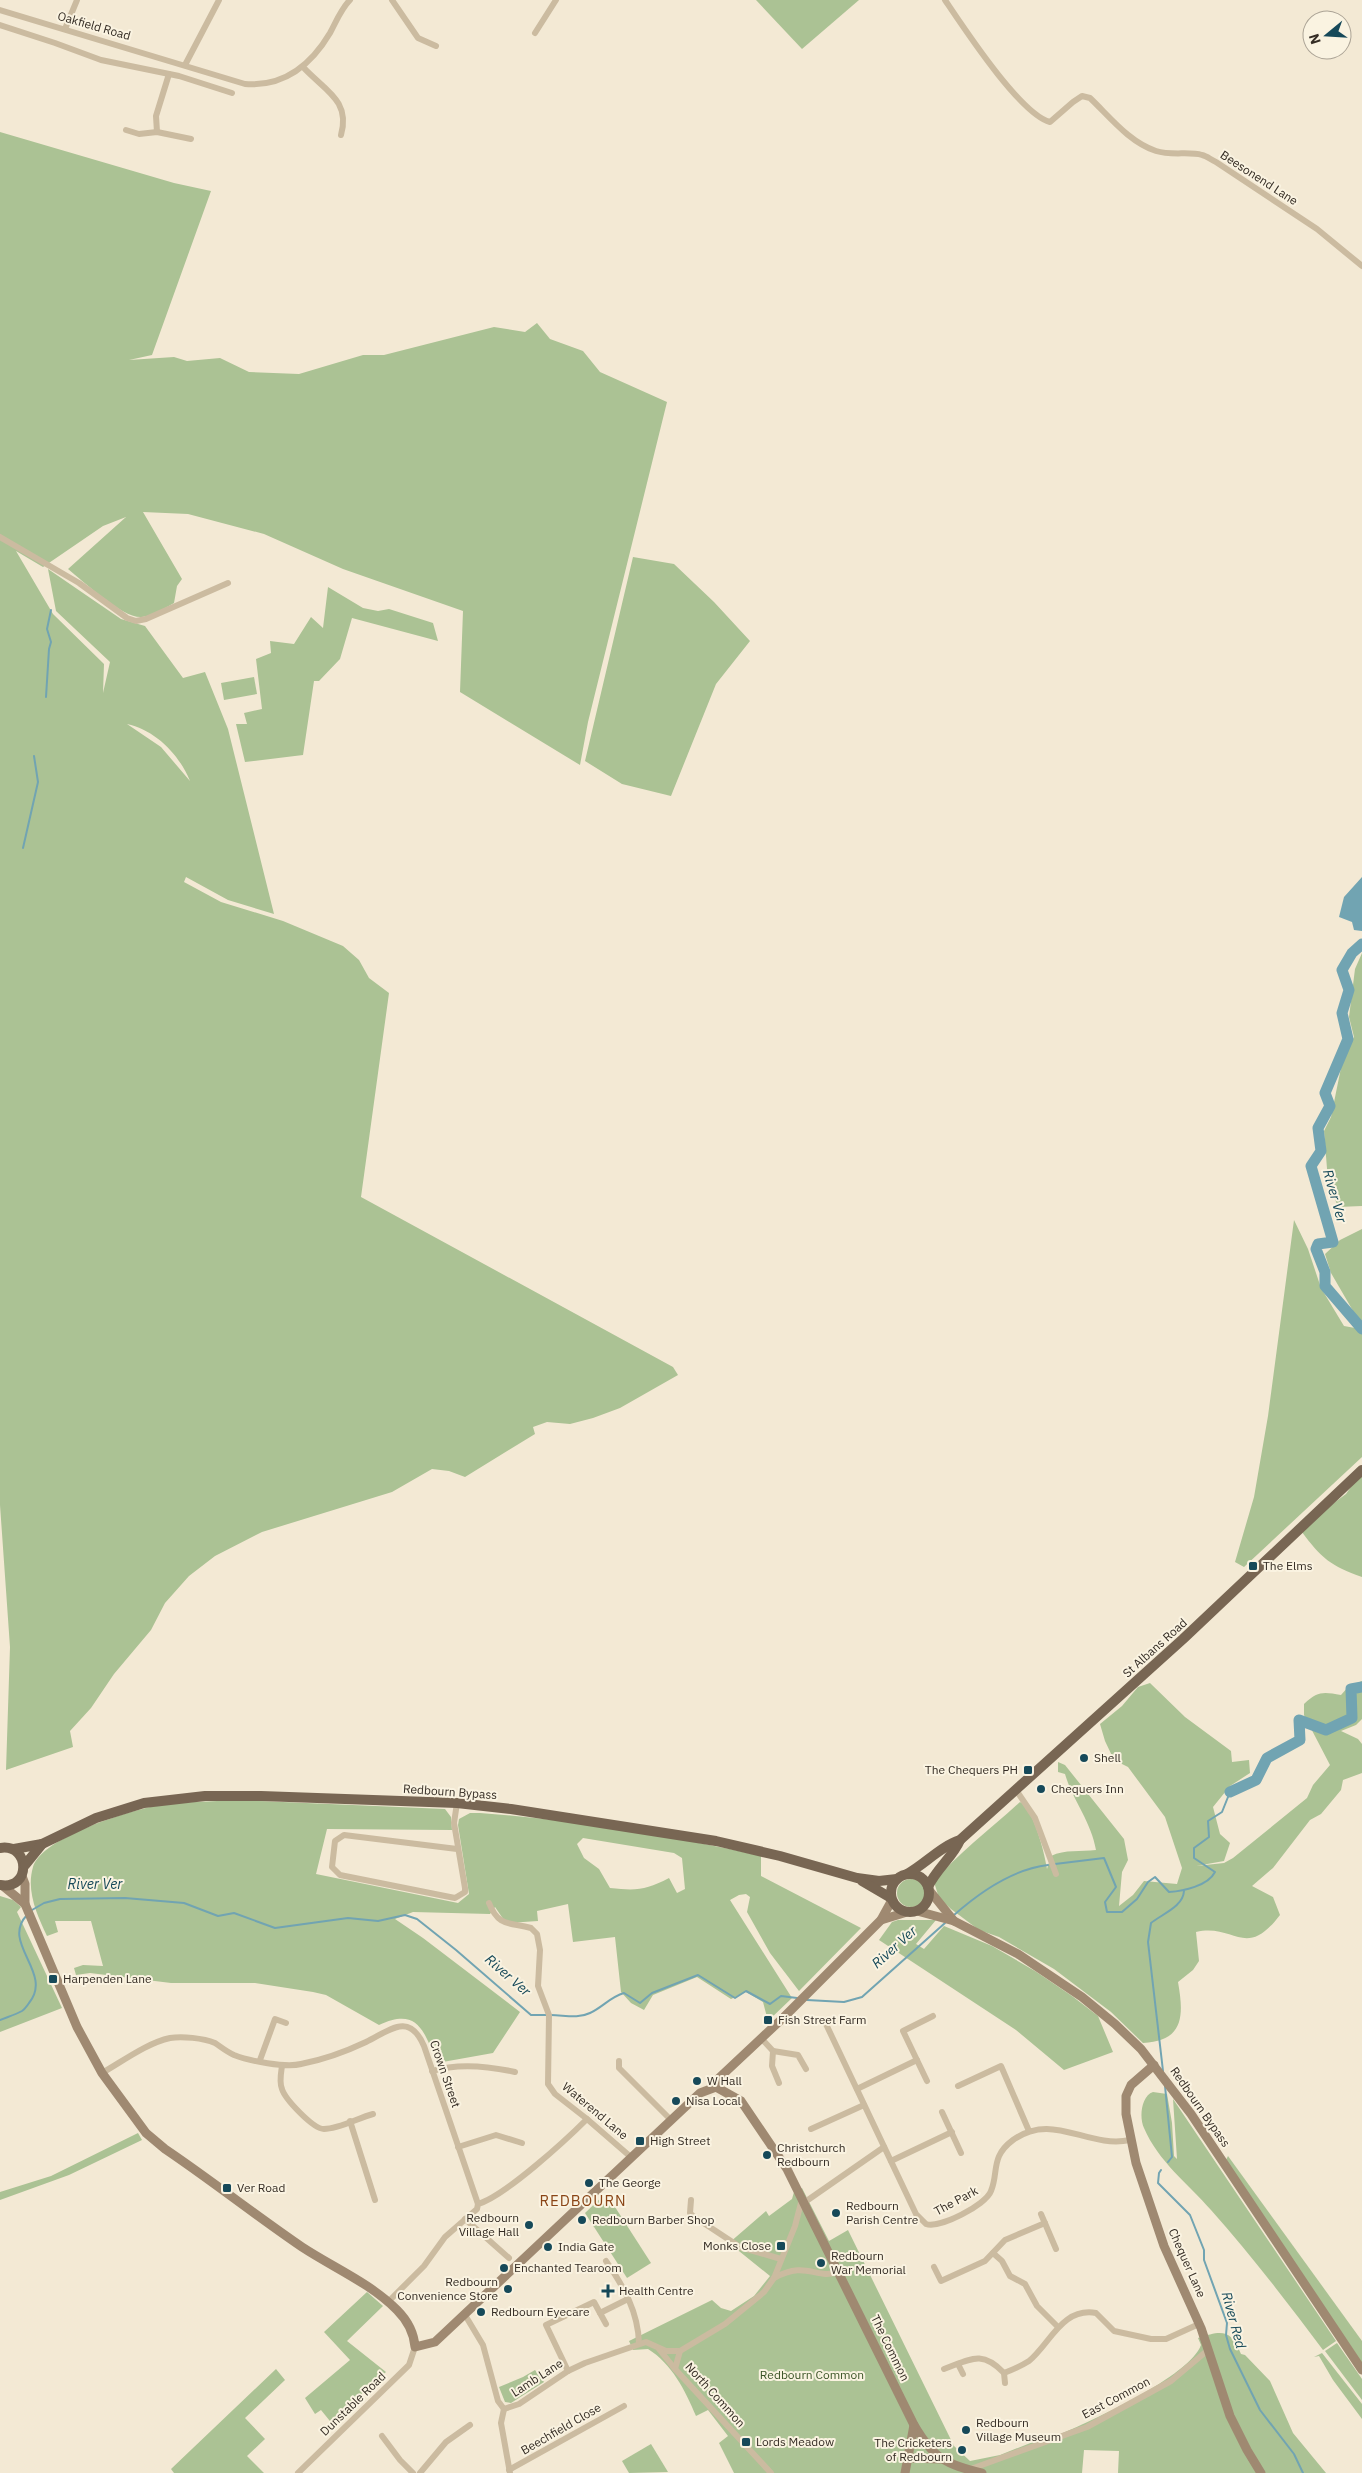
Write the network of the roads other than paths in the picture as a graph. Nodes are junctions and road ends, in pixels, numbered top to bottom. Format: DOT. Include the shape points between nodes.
graph roads {
  1 [pos="77,0"];
  2 [pos="219,0"];
  3 [pos="350,0"];
  4 [pos="392,0"];
  5 [pos="556,0"];
  6 [pos="945,0"];
  7 [pos="0,10"];
  8 [pos="0,25"];
  9 [pos="65,30"];
  10 [pos="535,34"];
  11 [pos="436,46"];
  12 [pos="184,64"];
  13 [pos="303,68"];
  14 [pos="168,74"];
  15 [pos="179,76"];
  16 [pos="232,93"];
  17 [pos="126,130"];
  18 [pos="157,132"];
  19 [pos="341,134"];
  20 [pos="191,139"];
  21 [pos="1362,266"];
  22 [pos="0,537"];
  23 [pos="228,584"];
  24 [pos="1362,1470"];
  25 [pos="1016,1790"];
  26 [pos="457,1803"];
  27 [pos="960,1840"];
  28 [pos="42,1844"];
  29 [pos="5,1846"];
  30 [pos="457,1849"];
  31 [pos="23,1871"];
  32 [pos="1056,1874"];
  33 [pos="902,1876"];
  34 [pos="857,1878"];
  35 [pos="1,1886"];
  36 [pos="929,1889"];
  37 [pos="891,1899"];
  38 [pos="489,1902"];
  39 [pos="27,1907"];
  40 [pos="912,1912"];
  41 [pos="944,1915"];
  42 [pos="880,1920"];
  43 [pos="933,2016"];
  44 [pos="825,2022"];
  45 [pos="286,2023"];
  46 [pos="761,2038"];
  47 [pos="773,2051"];
  48 [pos="260,2060"];
  49 [pos="917,2060"];
  50 [pos="619,2061"];
  51 [pos="1154,2065"];
  52 [pos="282,2066"];
  53 [pos="806,2069"];
  54 [pos="432,2071"];
  55 [pos="102,2072"];
  56 [pos="515,2072"];
  57 [pos="926,2081"];
  58 [pos="779,2083"];
  59 [pos="958,2086"];
  60 [pos="716,2087"];
  61 [pos="857,2089"];
  62 [pos="864,2105"];
  63 [pos="942,2112"];
  64 [pos="373,2114"];
  65 [pos="587,2118"];
  66 [pos="671,2120"];
  67 [pos="350,2121"];
  68 [pos="811,2129"];
  69 [pos="1029,2131"];
  70 [pos="952,2132"];
  71 [pos="1130,2140"];
  72 [pos="522,2144"];
  73 [pos="458,2147"];
  74 [pos="884,2147"];
  75 [pos="961,2153"];
  76 [pos="632,2158"];
  77 [pos="891,2161"];
  78 [pos="375,2200"];
  79 [pos="691,2200"];
  80 [pos="804,2200"];
  81 [pos="478,2204"];
  82 [pos="1041,2214"];
  83 [pos="465,2219"];
  84 [pos="1045,2223"];
  85 [pos="1056,2249"];
  86 [pos="993,2253"];
  87 [pos="781,2259"];
  88 [pos="606,2261"];
  89 [pos="513,2262"];
  90 [pos="934,2267"];
  91 [pos="839,2272"];
  92 [pos="774,2278"];
  93 [pos="941,2281"];
  94 [pos="933,2285"];
  95 [pos="628,2299"];
  96 [pos="388,2302"];
  97 [pos="600,2313"];
  98 [pos="464,2315"];
  99 [pos="606,2324"];
  100 [pos="1200,2324"];
  101 [pos="1058,2327"];
  102 [pos="639,2344"];
  103 [pos="416,2347"];
  104 [pos="658,2348"];
  105 [pos="1208,2350"];
  106 [pos="680,2351"];
  107 [pos="958,2364"];
  108 [pos="675,2369"];
  109 [pos="944,2369"];
  110 [pos="1362,2370"];
  111 [pos="568,2371"];
  112 [pos="1004,2373"];
  113 [pos="963,2374"];
  114 [pos="1005,2383"];
  115 [pos="624,2406"];
  116 [pos="504,2409"];
  117 [pos="470,2425"];
  118 [pos="914,2426"];
  119 [pos="382,2436"];
  120 [pos="907,2458"];
  121 [pos="940,2459"];
  122 [pos="968,2470"];
  123 [pos="509,2471"];
  124 [pos="768,2472"];
  125 [pos="298,2473"];
  126 [pos="413,2473"];
  127 [pos="420,2473"];
  128 [pos="905,2473"];
  129 [pos="982,2473"];
  130 [pos="1261,2473"];
  1 -- 9 [label="street"];
  2 -- 12 [label="street"];
  3 -- 13 [label="street" via="324,44"];
  4 -- 11 [label="street" via="418,38"];
  5 -- 10 [label="street"];
  6 -- 21 [label="street, Beesonend Lane" via="1015,95 1044,120 1050,122 1082,96 1090,98 1125,133 1140,143 1156,151 1201,155 1216,162 1317,229"];
  7 -- 9 [label="street, Oakfield Road"];
  8 -- 14 [label="street" via="101,60"];
  9 -- 12 [label="street, Oakfield Road"];
  12 -- 13 [label="street, Oakfield Road" via="245,84 261,85 290,76"];
  12 -- 15 [label="street"];
  13 -- 19 [label="street" via="342,106 344,123"];
  14 -- 15 [label="street"];
  14 -- 18 [label="street" via="156,116"];
  15 -- 16 [label="street"];
  17 -- 18 [label="street" via="139,134"];
  18 -- 20 [label="street"];
  22 -- 23 [label="street" via="136,621 146,620"];
  24 -- 25 [label="main road, St Albans Road" via="1190,1633"];
  25 -- 27 [label="main road, St Albans Road"];
  25 -- 32 [label="street" via="1035,1818"];
  26 -- 28 [label="main road, Redbourn Bypass" via="261,1796 180,1798 118,1810"];
  26 -- 30 [label="street" via="454,1823"];
  26 -- 34 [label="main road, Redbourn Bypass" via="716,1841"];
  27 -- 33 [label="main road, St Albans Road" via="952,1842 924,1865"];
  27 -- 36 [label="main road, St Albans Road" via="939,1868"];
  28 -- 29 [label="main road, Redbourn Bypass"];
  28 -- 31 [label="main road, Redbourn Bypass"];
  29 -- 31 [label="main road" via="21,1856"];
  30 -- 30 [label="street" via="465,1892 458,1898 340,1875 332,1867 335,1841 344,1835"];
  31 -- 35 [label="main road" via="16,1883"];
  31 -- 39 [label="street"];
  33 -- 34 [label="main road, Redbourn Bypass" via="879,1881"];
  33 -- 36 [label="main road" via="921,1878"];
  33 -- 37 [label="main road" via="891,1889"];
  34 -- 37 [label="main road, Redbourn Bypass"];
  35 -- 39 [label="street"];
  36 -- 40 [label="main road" via="926,1905"];
  36 -- 41 [label="street, Redbourn Bypass"];
  37 -- 40 [label="main road" via="900,1910"];
  37 -- 42 [label="street"];
  38 -- 65 [label="street, Waterend Lane" via="497,1918 531,1928 537,1934 541,1959 538,1986 549,2014 548,2084 555,2094"];
  39 -- 55 [label="street" via="77,2027"];
  40 -- 41 [label="street"];
  40 -- 42 [label="street"];
  41 -- 51 [label="street, Redbourn Bypass" via="1058,1979 1116,2024"];
  42 -- 46 [label="street"];
  43 -- 49 [label="street" via="903,2030"];
  44 -- 61 [label="street, The Park"];
  45 -- 48 [label="street" via="275,2019"];
  46 -- 47 [label="street"];
  46 -- 60 [label="street" via="719,2078"];
  47 -- 53 [label="street" via="798,2055"];
  47 -- 58 [label="street" via="772,2066"];
  48 -- 52 [label="street"];
  48 -- 55 [label="street" via="235,2055 212,2042 170,2038"];
  49 -- 57 [label="street"];
  49 -- 61 [label="street"];
  50 -- 66 [label="street" via="620,2068"];
  51 -- 71 [label="street, Chequer Lane" via="1132,2085 1126,2096"];
  51 -- 110 [label="street, Redbourn Bypass"];
  52 -- 54 [label="street, Crown Street" via="306,2063 366,2042 389,2028 403,2026 421,2038"];
  52 -- 67 [label="street" via="283,2092 310,2122 324,2129"];
  54 -- 56 [label="street" via="482,2067"];
  54 -- 73 [label="street, Crown Street"];
  55 -- 96 [label="street" via="146,2133 165,2149 303,2248 350,2274"];
  59 -- 69 [label="street" via="1001,2066"];
  60 -- 66 [label="street" via="700,2092"];
  60 -- 80 [label="street, The Common" via="746,2106"];
  61 -- 62 [label="street, The Park"];
  62 -- 68 [label="street"];
  62 -- 74 [label="street, The Park"];
  63 -- 70 [label="street"];
  64 -- 67 [label="street"];
  65 -- 76 [label="street, Waterend Lane"];
  65 -- 81 [label="street" via="565,2141 524,2174"];
  66 -- 76 [label="street"];
  67 -- 78 [label="street"];
  69 -- 71 [label="street, The Park" via="1047,2127 1099,2141"];
  69 -- 77 [label="street, The Park" via="1012,2141 1002,2152 994,2170 992,2191 986,2200 940,2224 930,2226 919,2219"];
  70 -- 75 [label="street"];
  70 -- 77 [label="street"];
  71 -- 100 [label="street, Chequer Lane" via="1164,2246"];
  72 -- 73 [label="street" via="496,2135"];
  73 -- 81 [label="street, Crown Street"];
  74 -- 77 [label="street, The Park"];
  74 -- 80 [label="street"];
  76 -- 89 [label="street"];
  79 -- 87 [label="street" via="690,2213 693,2216 736,2244"];
  80 -- 87 [label="street"];
  80 -- 91 [label="street, The Common"];
  81 -- 83 [label="street" via="477,2209"];
  82 -- 84 [label="street"];
  83 -- 89 [label="street"];
  83 -- 96 [label="street" via="439,2242 424,2266"];
  84 -- 85 [label="street"];
  84 -- 86 [label="street" via="1005,2240"];
  86 -- 93 [label="street" via="979,2264"];
  86 -- 101 [label="street" via="1002,2261 1008,2274 1025,2284 1038,2306"];
  87 -- 92 [label="street"];
  88 -- 95 [label="street"];
  89 -- 98 [label="street"];
  90 -- 93 [label="street"];
  91 -- 92 [label="street" via="828,2274 798,2269"];
  91 -- 118 [label="street, The Common"];
  92 -- 106 [label="street" via="746,2308"];
  93 -- 94 [label="street"];
  95 -- 97 [label="street"];
  95 -- 102 [label="street" via="637,2318"];
  96 -- 103 [label="street" via="406,2321"];
  97 -- 99 [label="street"];
  97 -- 111 [label="street" via="594,2302 546,2325"];
  98 -- 103 [label="street" via="435,2342"];
  98 -- 116 [label="street, Lamb Lane" via="483,2346 498,2401"];
  100 -- 101 [label="street" via="1160,2339 1114,2331 1100,2315 1092,2313 1072,2317"];
  100 -- 105 [label="street, Chequer Lane"];
  101 -- 112 [label="street" via="1029,2361"];
  102 -- 104 [label="street" via="646,2342"];
  102 -- 111 [label="street, Lamb Lane"];
  103 -- 125 [label="street, Dunstable Road" via="409,2365"];
  104 -- 106 [label="street"];
  104 -- 108 [label="street"];
  105 -- 122 [label="street, East Common" via="1171,2381 1087,2427"];
  105 -- 130 [label="street, Chequer Lane" via="1230,2416"];
  106 -- 108 [label="street, North Common"];
  107 -- 109 [label="street"];
  107 -- 112 [label="street" via="987,2358"];
  107 -- 113 [label="street"];
  108 -- 124 [label="street, North Common"];
  111 -- 116 [label="street, Lamb Lane" via="519,2404"];
  112 -- 114 [label="street"];
  115 -- 123 [label="street, Beechfield Close"];
  116 -- 123 [label="street" via="501,2423"];
  117 -- 127 [label="street" via="446,2442"];
  118 -- 120 [label="street"];
  118 -- 121 [label="street, The Common"];
  119 -- 126 [label="street"];
  120 -- 121 [label="street"];
  120 -- 128 [label="street"];
  121 -- 122 [label="street, The Common"];
  122 -- 129 [label="street, The Common"];
}
